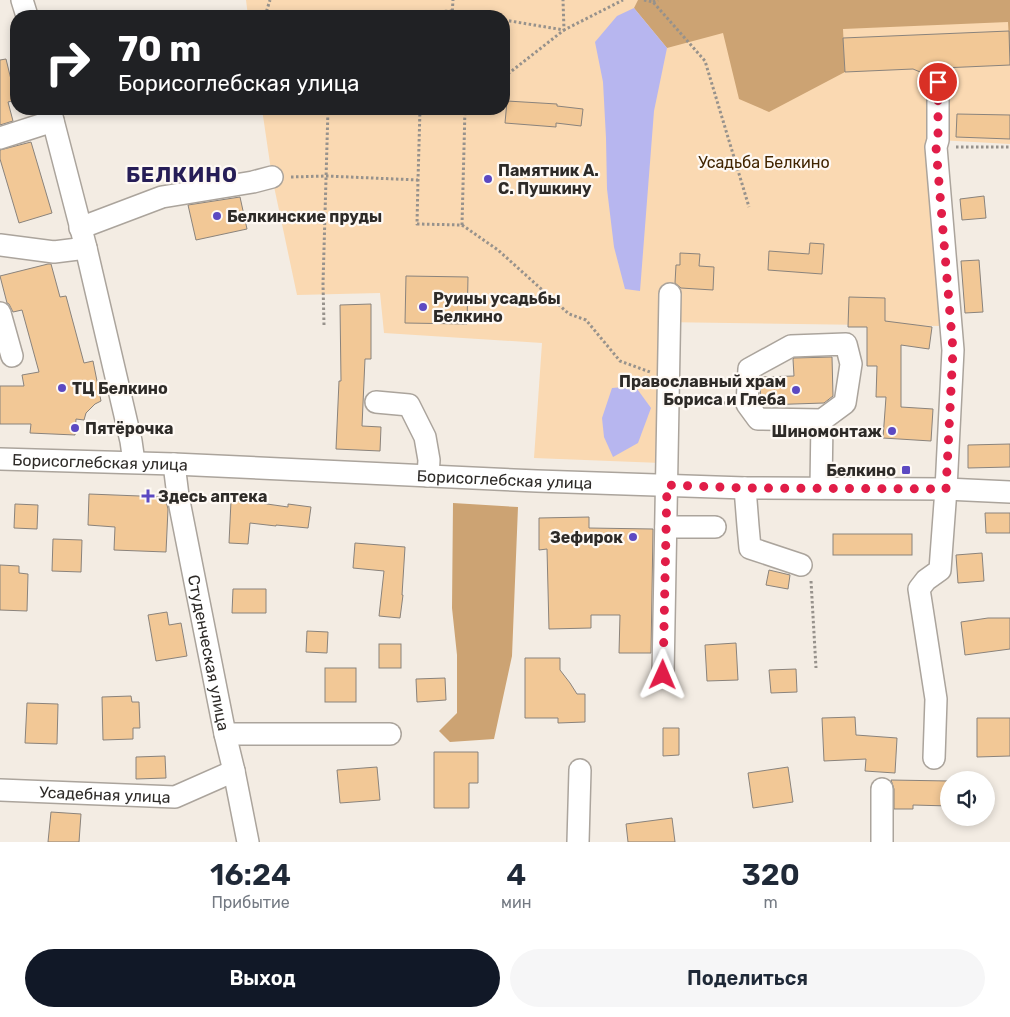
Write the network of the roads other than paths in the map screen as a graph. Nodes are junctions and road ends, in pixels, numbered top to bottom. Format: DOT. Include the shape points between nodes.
graph roads {
  1 [pos="938,82"];
  2 [pos="52,115"];
  3 [pos="0,138"];
  4 [pos="272,177"];
  5 [pos="83,238"];
  6 [pos="0,245"];
  7 [pos="670,294"];
  8 [pos="0,313"];
  9 [pos="12,356"];
  10 [pos="376,402"];
  11 [pos="822,420"];
  12 [pos="0,459"];
  13 [pos="134,462"];
  14 [pos="174,464"];
  15 [pos="428,476"];
  16 [pos="667,485"];
  17 [pos="745,488"];
  18 [pos="821,488"];
  19 [pos="946,489"];
  20 [pos="1010,492"];
  21 [pos="666,527"];
  22 [pos="715,527"];
  23 [pos="801,566"];
  24 [pos="663,675"];
  25 [pos="225,734"];
  26 [pos="390,734"];
  27 [pos="934,758"];
  28 [pos="234,770"];
  29 [pos="580,770"];
  30 [pos="882,789"];
  31 [pos="0,790"];
  32 [pos="248,842"];
  33 [pos="578,842"];
  34 [pos="882,842"];
  1 -- 19 [label="street" via="936,147 953,350"];
  2 -- 3 [label="street"];
  2 -- 5 [label="street"];
  4 -- 5 [label="street" via="162,197"];
  5 -- 6 [label="street" via="54,252"];
  5 -- 13 [label="street"];
  7 -- 16 [label="street"];
  8 -- 9 [label="street"];
  10 -- 15 [label="street" via="409,405 425,437"];
  11 -- 11 [label="street" via="845,403 851,364 846,344 791,346 749,369 747,404 758,419"];
  11 -- 18 [label="street"];
  12 -- 13 [label="street, Борисоглебская улица"];
  13 -- 14 [label="street, Борисоглебская улица"];
  14 -- 15 [label="street, Борисоглебская улица"];
  14 -- 25 [label="street, Студенческая улица"];
  15 -- 16 [label="street, Борисоглебская улица"];
  16 -- 17 [label="street, Борисоглебская улица"];
  16 -- 21 [label="street"];
  17 -- 18 [label="street, Борисоглебская улица"];
  17 -- 23 [label="street" via="750,548"];
  18 -- 19 [label="street, Борисоглебская улица"];
  19 -- 20 [label="street, Борисоглебская улица"];
  19 -- 27 [label="street" via="940,570 918,589 936,699"];
  21 -- 22 [label="street"];
  21 -- 24 [label="street"];
  25 -- 26 [label="street"];
  25 -- 28 [label="street, Студенческая улица"];
  28 -- 31 [label="street, Усадебная улица" via="175,797"];
  28 -- 32 [label="street, Студенческая улица"];
  29 -- 33 [label="street"];
  30 -- 34 [label="street"];
}
